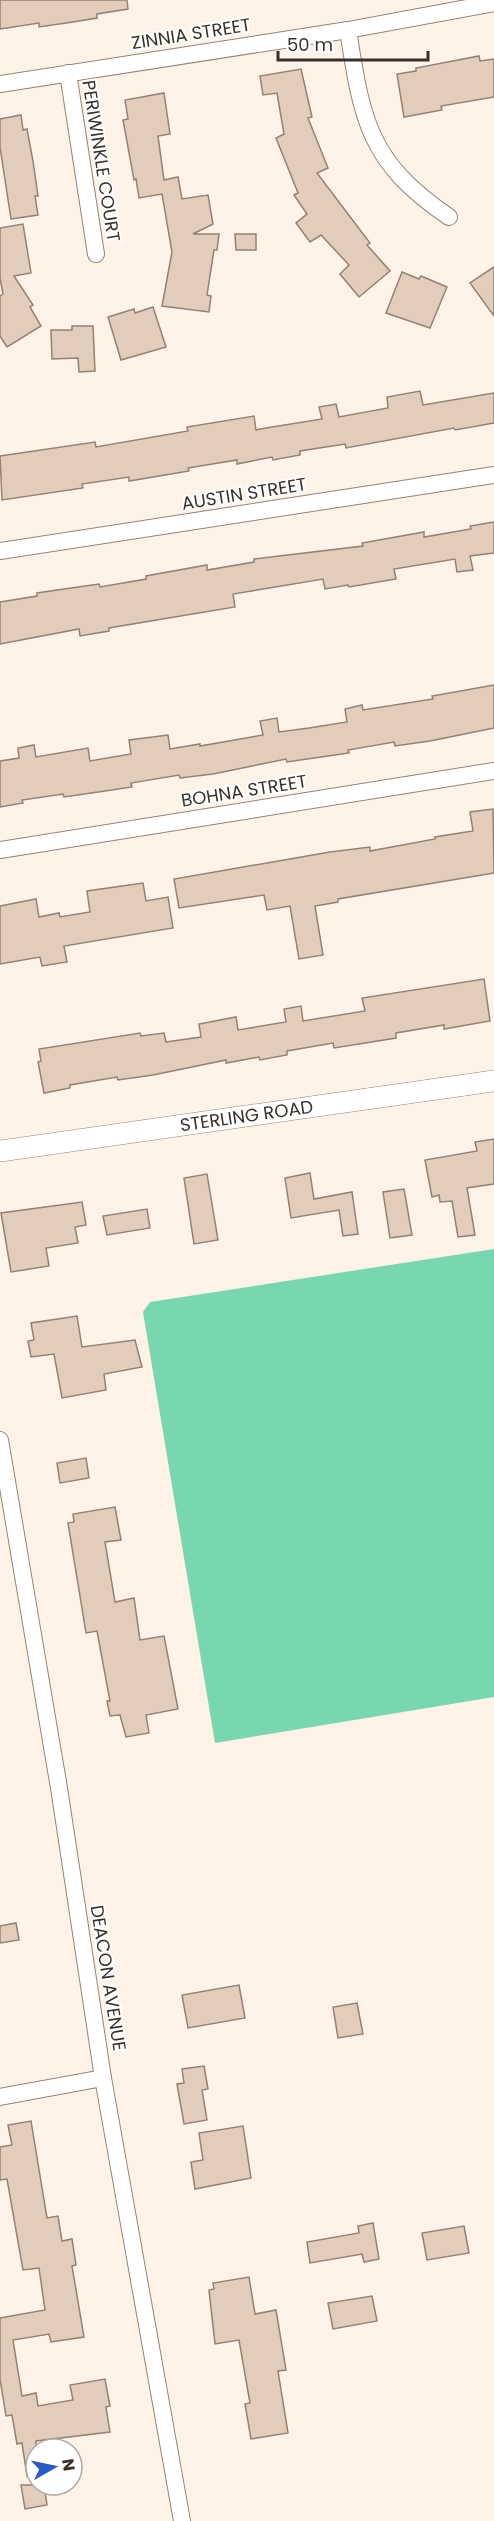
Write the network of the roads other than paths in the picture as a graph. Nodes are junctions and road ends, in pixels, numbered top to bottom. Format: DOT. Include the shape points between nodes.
graph roads {
  1 [pos="494,3"];
  2 [pos="348,30"];
  3 [pos="68,73"];
  4 [pos="0,84"];
  5 [pos="449,216"];
  6 [pos="96,254"];
  7 [pos="494,475"];
  8 [pos="0,551"];
  9 [pos="494,771"];
  10 [pos="0,850"];
  11 [pos="494,1081"];
  12 [pos="0,1151"];
  13 [pos="0,1440"];
  14 [pos="103,2078"];
  15 [pos="0,2097"];
  16 [pos="182,2521"];
  1 -- 2 [label="street, ZINNIA STREET"];
  2 -- 3 [label="street, ZINNIA STREET"];
  2 -- 5 [label="street" via="359,100 383,155 416,193"];
  3 -- 4 [label="street, ZINNIA STREET"];
  3 -- 6 [label="street, PERIWINKLE COURT"];
  7 -- 8 [label="street, AUSTIN STREET"];
  9 -- 10 [label="street, BOHNA STREET"];
  11 -- 12 [label="street, STERLING ROAD"];
  13 -- 14 [label="street, DEACON AVENUE"];
  14 -- 15 [label="street"];
  14 -- 16 [label="street, DEACON AVENUE"];
}
